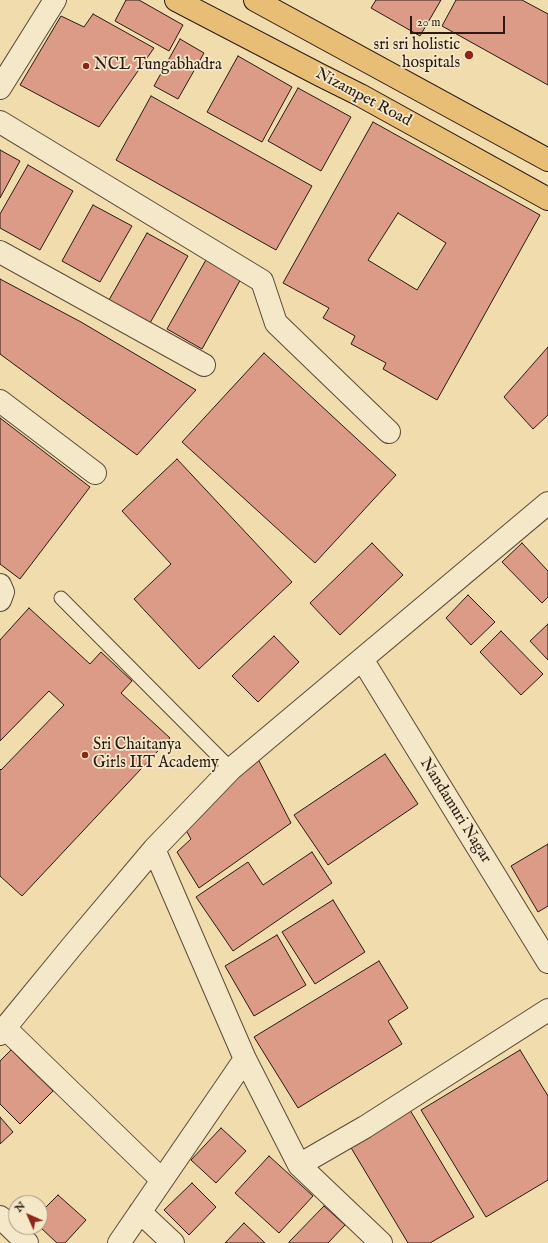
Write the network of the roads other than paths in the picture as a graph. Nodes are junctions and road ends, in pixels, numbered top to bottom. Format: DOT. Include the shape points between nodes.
graph roads {
  1 [pos="55,0"];
  2 [pos="176,0"];
  3 [pos="255,0"];
  4 [pos="0,88"];
  5 [pos="0,122"];
  6 [pos="548,160"];
  7 [pos="548,199"];
  8 [pos="0,252"];
  9 [pos="204,365"];
  10 [pos="0,401"];
  11 [pos="389,432"];
  12 [pos="95,473"];
  13 [pos="548,503"];
  14 [pos="0,585"];
  15 [pos="61,598"];
  16 [pos="0,600"];
  17 [pos="362,660"];
  18 [pos="231,769"];
  19 [pos="154,849"];
  20 [pos="548,962"];
  21 [pos="548,1010"];
  22 [pos="3,1031"];
  23 [pos="245,1059"];
  24 [pos="299,1165"];
  25 [pos="162,1180"];
  26 [pos="140,1212"];
  27 [pos="0,1217"];
  28 [pos="27,1243"];
  29 [pos="119,1243"];
  30 [pos="173,1243"];
  31 [pos="381,1243"];
  1 -- 4 [label="street"];
  2 -- 7 [label="main road, Nizampet Road" via="360,95"];
  3 -- 6 [label="main road, Nizampet Road"];
  5 -- 11 [label="street" via="262,281 276,323"];
  8 -- 9 [label="street"];
  10 -- 12 [label="street"];
  13 -- 17 [label="street"];
  14 -- 16 [label="street" via="3,592"];
  15 -- 18 [label="lane"];
  17 -- 18 [label="street"];
  17 -- 20 [label="street, Nandamuri Nagar"];
  18 -- 19 [label="street"];
  19 -- 22 [label="street"];
  19 -- 23 [label="street"];
  21 -- 24 [label="street" via="365,1127"];
  22 -- 25 [label="street"];
  23 -- 24 [label="street"];
  23 -- 25 [label="street"];
  24 -- 31 [label="street"];
  25 -- 26 [label="street"];
  26 -- 29 [label="street"];
  26 -- 30 [label="street"];
  27 -- 28 [label="street"];
}
